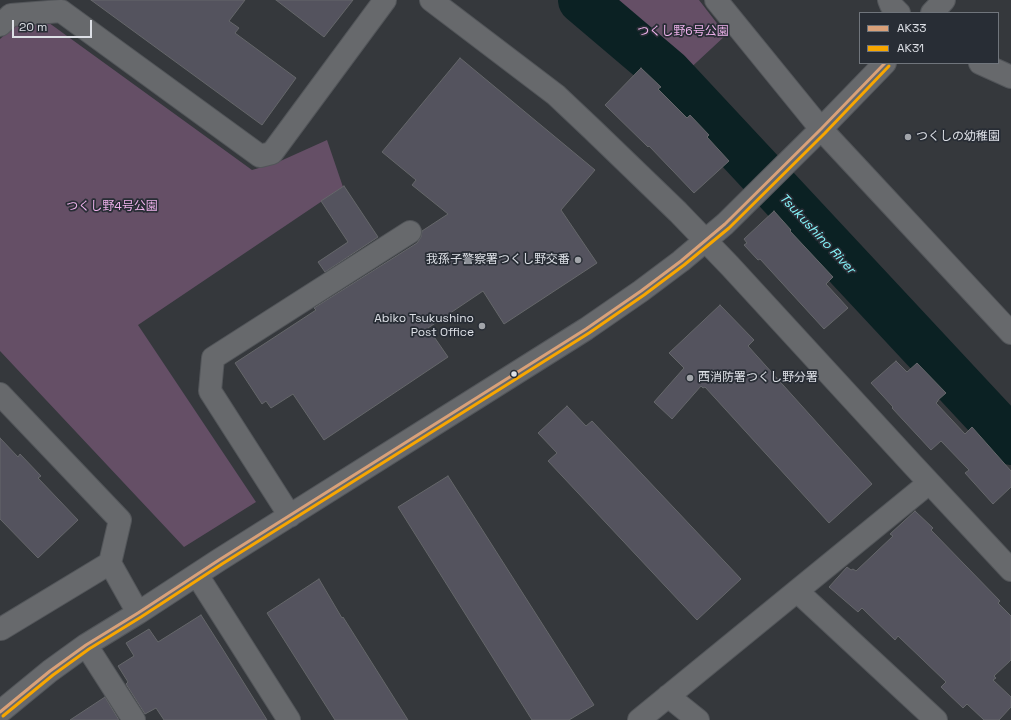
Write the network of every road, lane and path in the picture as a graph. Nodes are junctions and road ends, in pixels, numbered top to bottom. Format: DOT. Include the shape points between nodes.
graph roads {
  1 [pos="385,0"];
  2 [pos="431,0"];
  3 [pos="716,0"];
  4 [pos="889,0"];
  5 [pos="944,0"];
  6 [pos="898,12"];
  7 [pos="933,12"];
  8 [pos="0,26"];
  9 [pos="884,64"];
  10 [pos="982,64"];
  11 [pos="1011,76"];
  12 [pos="821,129"];
  13 [pos="410,232"];
  14 [pos="706,241"];
  15 [pos="1011,333"];
  16 [pos="0,394"];
  17 [pos="929,483"];
  18 [pos="290,516"];
  19 [pos="110,563"];
  20 [pos="1011,570"];
  21 [pos="197,575"];
  22 [pos="797,591"];
  23 [pos="138,613"];
  24 [pos="0,628"];
  25 [pos="86,645"];
  26 [pos="50,671"];
  27 [pos="0,693"];
  28 [pos="668,696"];
  29 [pos="0,712"];
  30 [pos="134,720"];
  31 [pos="289,720"];
  32 [pos="639,720"];
  33 [pos="698,720"];
  34 [pos="936,720"];
  1 -- 8 [label="street" via="272,153 260,156 60,11 11,14"];
  2 -- 14 [label="street" via="556,95"];
  3 -- 12 [label="street"];
  4 -- 6 [label="street"];
  5 -- 7 [label="street"];
  9 -- 12 [label="street"];
  10 -- 11 [label="street"];
  12 -- 14 [label="street"];
  12 -- 15 [label="street"];
  13 -- 18 [label="street" via="213,358 210,391"];
  14 -- 17 [label="street"];
  14 -- 18 [label="street" via="586,330"];
  16 -- 19 [label="street" via="120,520"];
  17 -- 20 [label="street"];
  17 -- 22 [label="street"];
  18 -- 21 [label="street"];
  19 -- 23 [label="street"];
  19 -- 24 [label="street"];
  21 -- 23 [label="street"];
  21 -- 31 [label="street"];
  22 -- 28 [label="street"];
  22 -- 34 [label="street"];
  23 -- 25 [label="street"];
  25 -- 26 [label="street"];
  25 -- 30 [label="street"];
  26 -- 27 [label="street"];
  26 -- 29 [label="street"];
  28 -- 32 [label="street"];
  28 -- 33 [label="street"];
}
